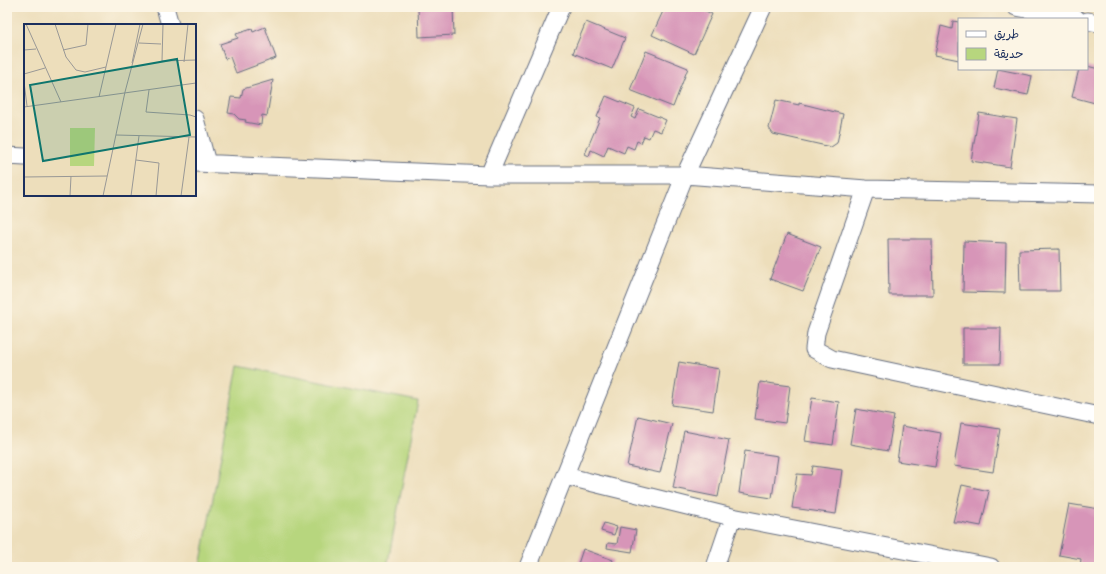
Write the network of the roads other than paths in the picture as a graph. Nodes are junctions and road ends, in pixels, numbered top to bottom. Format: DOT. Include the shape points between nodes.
graph roads {
  1 [pos="165,7"];
  2 [pos="561,7"];
  3 [pos="763,7"];
  4 [pos="1016,7"];
  5 [pos="1072,18"];
  6 [pos="1088,21"];
  7 [pos="1099,23"];
  8 [pos="170,24"];
  9 [pos="196,126"];
  10 [pos="7,156"];
  11 [pos="24,157"];
  12 [pos="201,163"];
  13 [pos="489,175"];
  14 [pos="685,175"];
  15 [pos="866,189"];
  16 [pos="1099,194"];
  17 [pos="1099,416"];
  18 [pos="565,476"];
  19 [pos="732,517"];
  20 [pos="528,567"];
  21 [pos="715,567"];
  22 [pos="991,567"];
  1 -- 8 [label="street"];
  2 -- 13 [label="street"];
  3 -- 14 [label="street"];
  4 -- 5 [label="street"];
  6 -- 7 [label="street"];
  9 -- 12 [label="street"];
  10 -- 11 [label="street"];
  12 -- 13 [label="street"];
  13 -- 14 [label="street"];
  14 -- 15 [label="street"];
  14 -- 18 [label="street"];
  15 -- 16 [label="street"];
  15 -- 17 [label="street" via="816,333 814,349 832,359"];
  18 -- 19 [label="street"];
  18 -- 20 [label="street"];
  19 -- 21 [label="street"];
  19 -- 22 [label="street"];
}
